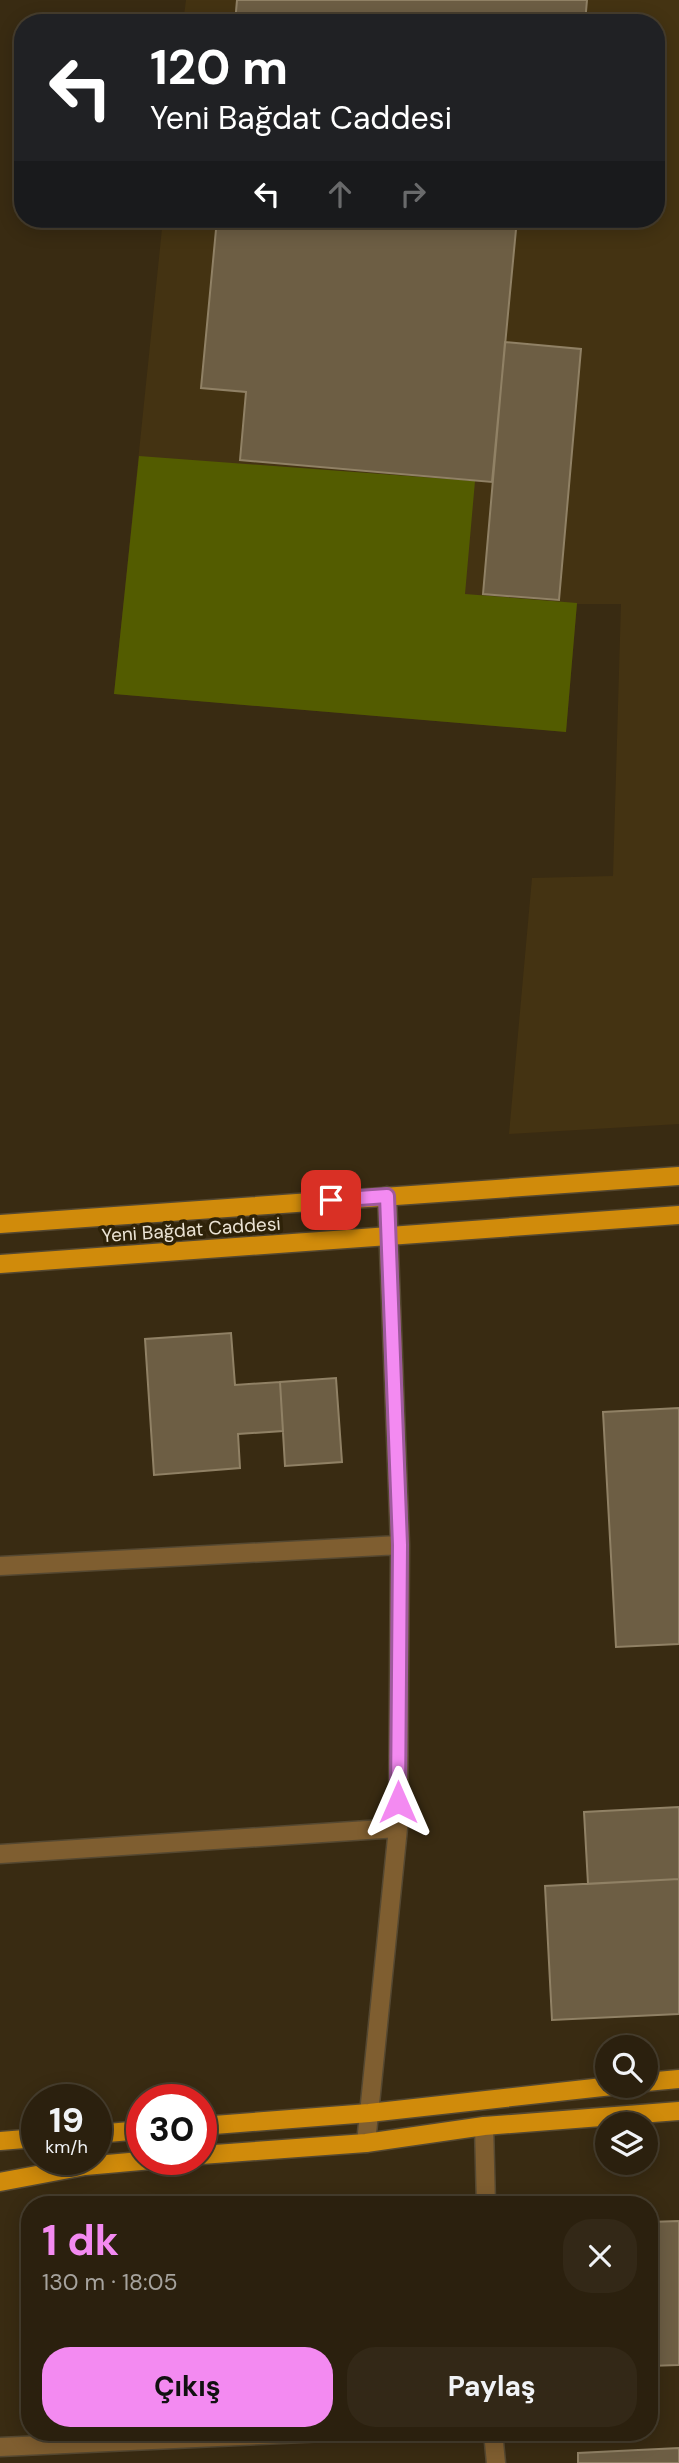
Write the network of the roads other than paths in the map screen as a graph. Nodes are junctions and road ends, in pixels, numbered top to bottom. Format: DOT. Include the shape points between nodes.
graph roads {
  1 [pos="679,1176"];
  2 [pos="387,1196"];
  3 [pos="679,1216"];
  4 [pos="0,1224"];
  5 [pos="388,1236"];
  6 [pos="0,1264"];
  7 [pos="400,1545"];
  8 [pos="0,1566"];
  9 [pos="398,1828"];
  10 [pos="0,1854"];
  11 [pos="679,2079"];
  12 [pos="658,2081"];
  13 [pos="595,2088"];
  14 [pos="679,2111"];
  15 [pos="369,2113"];
  16 [pos="217,2125"];
  17 [pos="484,2126"];
  18 [pos="21,2139"];
  19 [pos="0,2141"];
  20 [pos="366,2143"];
  21 [pos="217,2154"];
  22 [pos="126,2162"];
  23 [pos="0,2182"];
  24 [pos="486,2196"];
  25 [pos="130,2441"];
  26 [pos="495,2441"];
  27 [pos="0,2447"];
  28 [pos="496,2463"];
  1 -- 2 [label="main road, Yeni Bağdat Caddesi"];
  2 -- 4 [label="main road, Yeni Bağdat Caddesi"];
  2 -- 5 [label="street"];
  3 -- 5 [label="main road, Yeni Bağdat Caddesi"];
  5 -- 6 [label="main road, Yeni Bağdat Caddesi"];
  5 -- 7 [label="street"];
  7 -- 8 [label="street"];
  7 -- 9 [label="street"];
  9 -- 10 [label="street"];
  9 -- 15 [label="street"];
  11 -- 12 [label="main road"];
  13 -- 15 [label="main road"];
  14 -- 17 [label="main road"];
  15 -- 16 [label="main road"];
  15 -- 20 [label="street"];
  17 -- 20 [label="main road"];
  17 -- 24 [label="street"];
  18 -- 19 [label="main road"];
  20 -- 21 [label="main road"];
  22 -- 23 [label="main road"];
  25 -- 27 [label="street"];
  26 -- 28 [label="street"];
}
